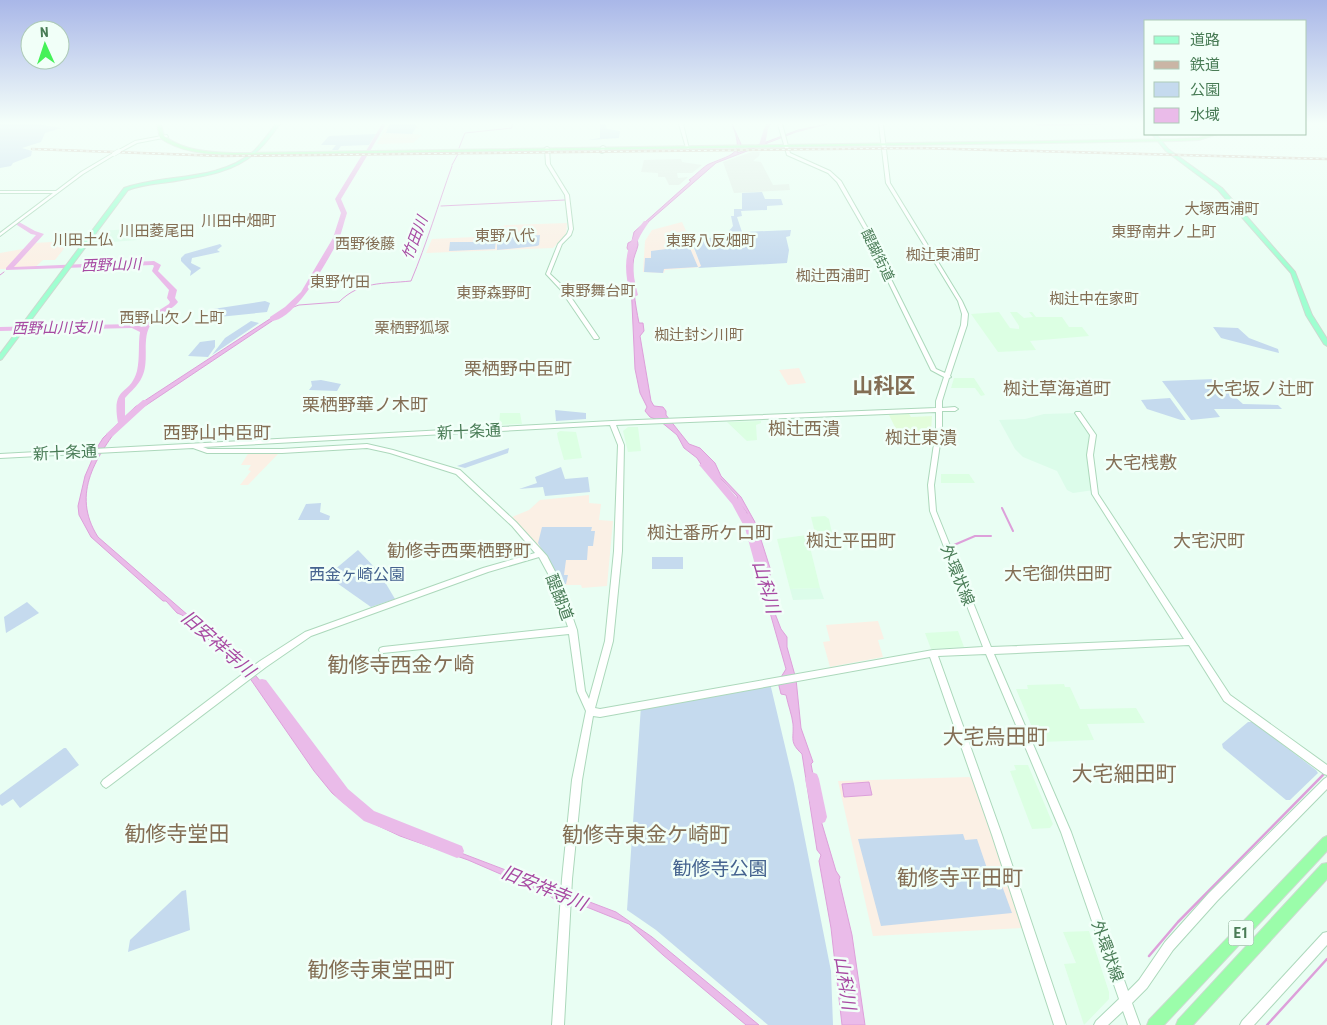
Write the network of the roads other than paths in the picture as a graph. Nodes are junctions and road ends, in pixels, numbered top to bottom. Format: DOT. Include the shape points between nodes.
graph roads {
  1 [pos="84,172"];
  2 [pos="217,172"];
  3 [pos="553,172"];
  4 [pos="829,172"];
  5 [pos="887,172"];
  6 [pos="1197,172"];
  7 [pos="0,192"];
  8 [pos="57,192"];
  9 [pos="0,235"];
  10 [pos="596,338"];
  11 [pos="1327,344"];
  12 [pos="0,358"];
  13 [pos="948,377"];
  14 [pos="939,408"];
  15 [pos="955,409"];
  16 [pos="1078,413"];
  17 [pos="612,423"];
  18 [pos="192,446"];
  19 [pos="0,456"];
  20 [pos="540,554"];
  21 [pos="573,630"];
  22 [pos="1191,642"];
  23 [pos="383,650"];
  24 [pos="989,650"];
  25 [pos="933,653"];
  26 [pos="590,711"];
  27 [pos="1327,771"];
  28 [pos="1327,782"];
  29 [pos="106,783"];
  30 [pos="1327,842"];
  31 [pos="1327,869"];
  32 [pos="1327,937"];
  33 [pos="1126,1000"];
  34 [pos="558,1025"];
  35 [pos="1060,1025"];
  36 [pos="1100,1025"];
  37 [pos="1134,1025"];
  38 [pos="1154,1025"];
  39 [pos="1183,1025"];
  40 [pos="1246,1025"];
  1 -- 8 [label="street, bridge"];
  2 -- 12 [label="main road" via="127,188"];
  3 -- 10 [label="street" via="567,195 571,229 560,244 548,274 562,288"];
  4 -- 13 [label="street, 醍醐街道" via="839,181 873,240 934,370"];
  5 -- 13 [label="street, 外環状線" via="888,183 964,310 964,325"];
  6 -- 11 [label="main road" via="1220,189 1293,272 1310,315"];
  7 -- 8 [label="street"];
  8 -- 9 [label="street"];
  13 -- 14 [label="street, 外環状線" via="941,392"];
  14 -- 15 [label="street, 新十条通"];
  14 -- 17 [label="street, 新十条通"];
  14 -- 24 [label="street, 外環状線" via="931,485 932,511"];
  16 -- 22 [label="street" via="1093,435 1090,455 1095,494"];
  17 -- 18 [label="street, 新十条通"];
  17 -- 26 [label="street" via="621,445 618,551 609,640"];
  18 -- 19 [label="street, 新十条通"];
  18 -- 20 [label="street, 醍醐道" via="230,451 367,446 458,472 514,524"];
  20 -- 21 [label="street, 醍醐道" via="556,581"];
  20 -- 29 [label="street" via="486,570 300,638"];
  21 -- 23 [label="street"];
  21 -- 26 [label="street, 醍醐道" via="581,691"];
  22 -- 24 [label="street"];
  22 -- 27 [label="street" via="1232,702"];
  24 -- 25 [label="street"];
  24 -- 33 [label="street, 外環状線" via="1066,832"];
  25 -- 26 [label="street" via="600,713"];
  25 -- 35 [label="street"];
  26 -- 34 [label="street" via="577,780"];
  28 -- 33 [label="street" via="1213,897"];
  30 -- 38 [label="highway, E1"];
  31 -- 39 [label="highway, E1"];
  32 -- 40 [label="street"];
  33 -- 36 [label="street"];
  33 -- 37 [label="street, 外環状線"];
}
